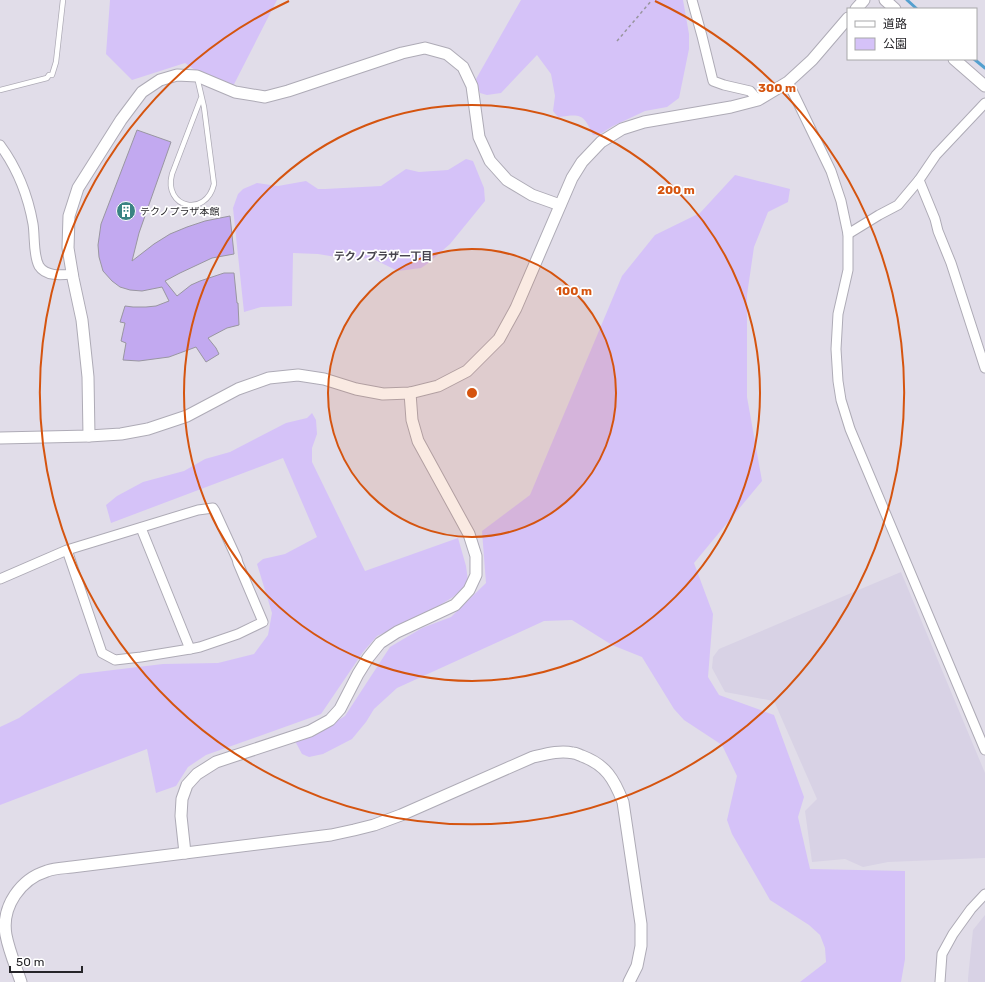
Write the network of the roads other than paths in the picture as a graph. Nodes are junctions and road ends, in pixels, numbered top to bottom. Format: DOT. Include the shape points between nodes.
graph roads {
  1 [pos="63,0"];
  2 [pos="692,0"];
  3 [pos="864,0"];
  4 [pos="885,0"];
  5 [pos="857,8"];
  6 [pos="894,8"];
  7 [pos="847,19"];
  8 [pos="955,60"];
  9 [pos="197,76"];
  10 [pos="788,82"];
  11 [pos="985,86"];
  12 [pos="0,90"];
  13 [pos="201,98"];
  14 [pos="758,100"];
  15 [pos="985,103"];
  16 [pos="0,145"];
  17 [pos="919,180"];
  18 [pos="560,205"];
  19 [pos="848,234"];
  20 [pos="73,274"];
  21 [pos="982,347"];
  22 [pos="985,368"];
  23 [pos="410,393"];
  24 [pos="89,436"];
  25 [pos="0,438"];
  26 [pos="141,528"];
  27 [pos="67,550"];
  28 [pos="0,579"];
  29 [pos="190,649"];
  30 [pos="985,750"];
  31 [pos="185,853"];
  32 [pos="985,894"];
  33 [pos="21,982"];
  34 [pos="629,982"];
  35 [pos="940,982"];
  1 -- 12 [label="lane" via="56,62 52,75"];
  2 -- 14 [label="street" via="713,81 750,91"];
  3 -- 5 [label="street"];
  4 -- 6 [label="street"];
  7 -- 10 [label="street" via="812,60"];
  8 -- 11 [label="street"];
  9 -- 13 [label="lane"];
  9 -- 18 [label="street" via="235,92 264,96 288,91 402,53 425,48 447,54 464,67 472,86 479,137 490,162 507,180 532,195"];
  9 -- 20 [label="street" via="177,75 160,80 142,92 78,188 69,216 68,248"];
  10 -- 14 [label="street"];
  10 -- 19 [label="street" via="831,171 841,200"];
  13 -- 13 [label="lane" via="170,181 173,194 178,200 190,205 203,202 212,192 214,184"];
  14 -- 18 [label="street" via="644,122 622,130 601,142 582,162"];
  15 -- 17 [label="street" via="936,155"];
  16 -- 20 [label="street" via="27,196 39,267 47,273"];
  17 -- 19 [label="street" via="898,205"];
  17 -- 21 [label="street"];
  18 -- 23 [label="street" via="500,339 467,371 438,386"];
  19 -- 30 [label="street" via="848,270 838,314 836,349 841,400 854,441"];
  20 -- 24 [label="street" via="83,327 88,377"];
  21 -- 22 [label="street"];
  23 -- 24 [label="street" via="382,394 298,375 269,378 238,389 187,416 121,434"];
  23 -- 31 [label="street" via="412,420 418,441 469,534 476,556 476,575 469,590 455,605 397,632 380,643 358,674 340,709 330,720 297,736 216,762 197,774 187,785 182,799"];
  24 -- 25 [label="street"];
  26 -- 27 [label="street"];
  26 -- 29 [label="street"];
  26 -- 29 [label="street" via="198,510 213,508 238,559 263,622 238,634"];
  27 -- 28 [label="street"];
  27 -- 29 [label="street" via="102,653 115,660"];
  31 -- 33 [label="street" via="49,870 36,875 22,886 11,901 6,916 6,934"];
  31 -- 34 [label="street" via="331,835 374,825 533,757 553,752 573,753 592,760 605,770 617,786 623,802 641,924 641,946 637,966"];
  32 -- 35 [label="street" via="953,934 942,954"];
}
